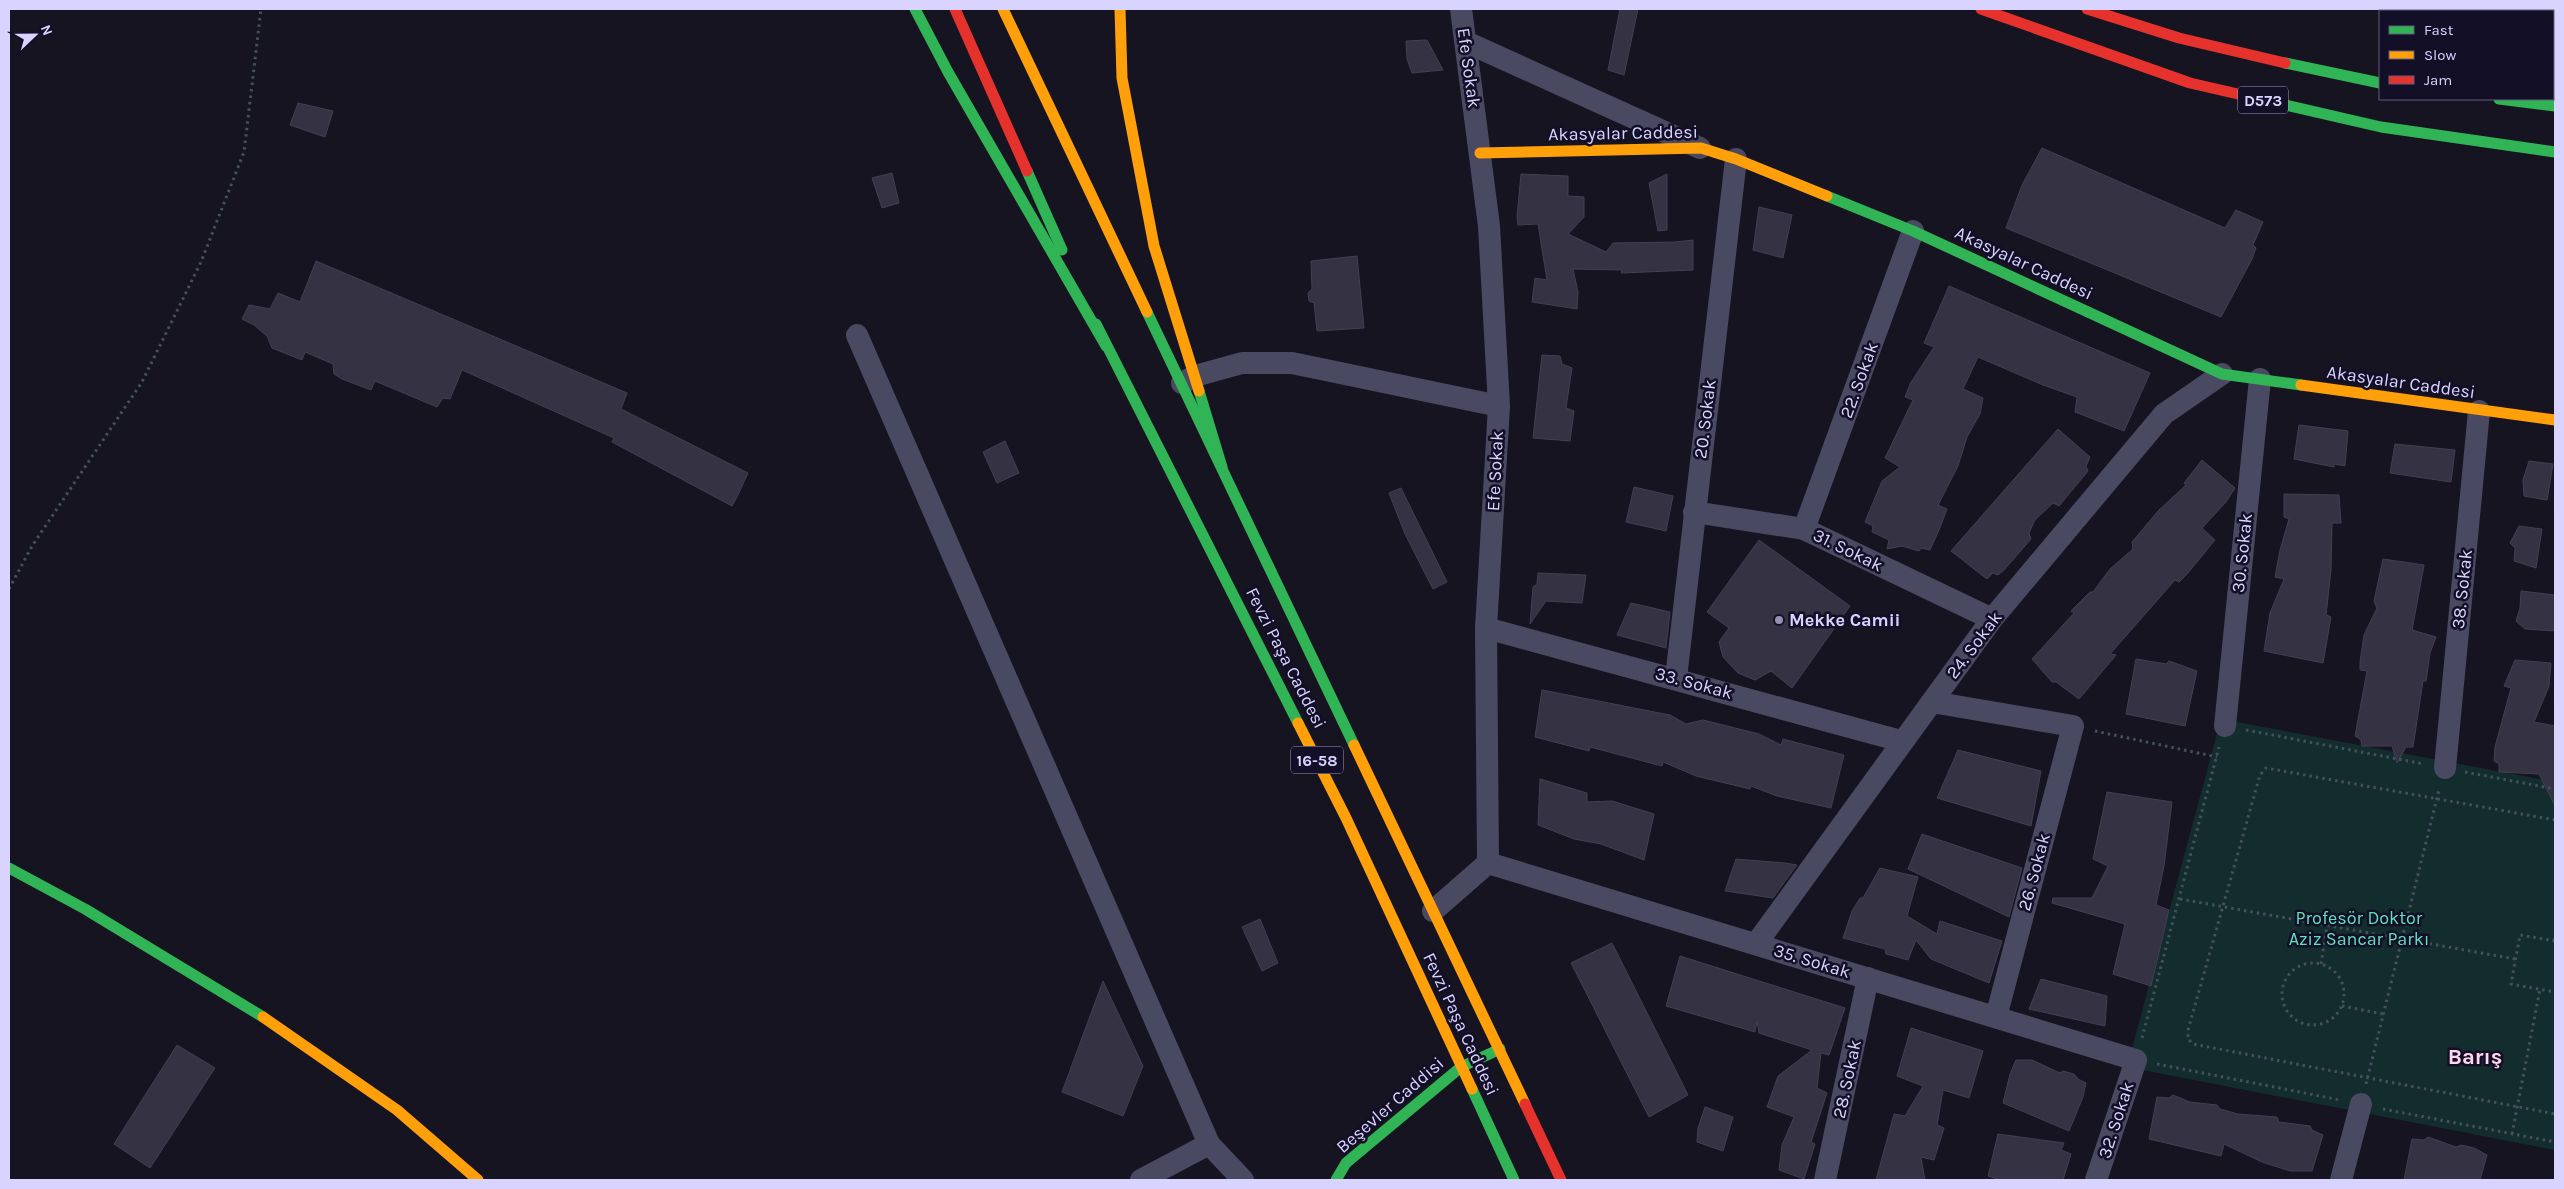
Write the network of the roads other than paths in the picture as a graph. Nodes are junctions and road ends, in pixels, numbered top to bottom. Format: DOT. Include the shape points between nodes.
graph roads {
  1 [pos="915,9"];
  2 [pos="955,9"];
  3 [pos="1003,9"];
  4 [pos="1120,9"];
  5 [pos="1461,9"];
  6 [pos="1981,9"];
  7 [pos="2087,9"];
  8 [pos="1466,42"];
  9 [pos="2379,83"];
  10 [pos="2507,100"];
  11 [pos="2555,106"];
  12 [pos="1701,148"];
  13 [pos="2555,152"];
  14 [pos="1480,153"];
  15 [pos="1736,159"];
  16 [pos="1913,231"];
  17 [pos="857,335"];
  18 [pos="1106,346"];
  19 [pos="2222,374"];
  20 [pos="1188,379"];
  21 [pos="2260,380"];
  22 [pos="1499,406"];
  23 [pos="2479,411"];
  24 [pos="2555,420"];
  25 [pos="1694,512"];
  26 [pos="1804,529"];
  27 [pos="1992,619"];
  28 [pos="1486,628"];
  29 [pos="1676,678"];
  30 [pos="1932,702"];
  31 [pos="2225,726"];
  32 [pos="1901,741"];
  33 [pos="2445,768"];
  34 [pos="1488,863"];
  35 [pos="9,868"];
  36 [pos="1433,911"];
  37 [pos="1756,944"];
  38 [pos="1868,978"];
  39 [pos="1996,1017"];
  40 [pos="1500,1049"];
  41 [pos="2136,1060"];
  42 [pos="1461,1067"];
  43 [pos="2361,1104"];
  44 [pos="1209,1144"];
  45 [pos="478,1180"];
  46 [pos="1141,1180"];
  47 [pos="1243,1180"];
  48 [pos="1336,1180"];
  49 [pos="1514,1180"];
  50 [pos="1561,1180"];
  51 [pos="1825,1180"];
  52 [pos="2096,1180"];
  53 [pos="2341,1180"];
  1 -- 18 [label="main road"];
  2 -- 18 [label="main road"];
  3 -- 20 [label="main road"];
  4 -- 20 [label="main road" via="1122,78 1154,246"];
  5 -- 8 [label="street, Efe Sokak"];
  6 -- 13 [label="main road, D573" via="2190,82 2381,127"];
  7 -- 9 [label="main road, D573" via="2179,38"];
  8 -- 12 [label="street"];
  8 -- 14 [label="street, Efe Sokak"];
  10 -- 11 [label="main road"];
  12 -- 14 [label="main road, Akasyalar Caddesi"];
  12 -- 15 [label="main road, Akasyalar Caddesi"];
  14 -- 22 [label="street, Efe Sokak" via="1489,226"];
  15 -- 16 [label="main road, Akasyalar Caddesi"];
  15 -- 25 [label="street, 20. Sokak"];
  16 -- 19 [label="main road, Akasyalar Caddesi"];
  16 -- 26 [label="street, 22. Sokak"];
  17 -- 44 [label="street"];
  18 -- 42 [label="main road, Fevzi Paşa Caddesi / 16-58" via="1346,818"];
  19 -- 21 [label="main road, Akasyalar Caddesi"];
  19 -- 27 [label="street, 24. Sokak" via="2164,414"];
  20 -- 22 [label="street" via="1242,363 1292,363"];
  20 -- 36 [label="main road, Fevzi Paşa Caddesi / 16-58" via="1222,467"];
  21 -- 23 [label="main road, Akasyalar Caddesi"];
  21 -- 31 [label="street, 30. Sokak"];
  22 -- 28 [label="street, Efe Sokak"];
  23 -- 24 [label="main road, Akasyalar Caddesi"];
  23 -- 33 [label="street, 38. Sokak"];
  25 -- 26 [label="street, 31. Sokak"];
  25 -- 29 [label="street, 20. Sokak"];
  26 -- 27 [label="street, 31. Sokak"];
  27 -- 30 [label="street, 24. Sokak"];
  28 -- 29 [label="street, 33. Sokak"];
  28 -- 34 [label="street, Efe Sokak"];
  29 -- 32 [label="street, 33. Sokak"];
  30 -- 32 [label="street, 24. Sokak"];
  30 -- 39 [label="street, 26. Sokak" via="2073,726"];
  32 -- 37 [label="street, 24. Sokak"];
  34 -- 36 [label="street"];
  34 -- 37 [label="street, 35. Sokak"];
  35 -- 45 [label="main road" via="85,908 258,1013 397,1110"];
  36 -- 40 [label="main road, Fevzi Paşa Caddesi / 16-58"];
  37 -- 38 [label="street, 35. Sokak"];
  38 -- 39 [label="street, 35. Sokak"];
  38 -- 51 [label="street, 28. Sokak"];
  39 -- 41 [label="street, 35. Sokak"];
  40 -- 42 [label="main road, Beşevler Caddisi"];
  40 -- 50 [label="main road, Fevzi Paşa Caddesi / 16-58"];
  41 -- 52 [label="street, 32. Sokak"];
  42 -- 48 [label="main road, Beşevler Caddisi" via="1346,1164"];
  42 -- 49 [label="main road, Fevzi Paşa Caddesi / 16-58"];
  43 -- 53 [label="street"];
  44 -- 46 [label="street"];
  44 -- 47 [label="street"];
}
